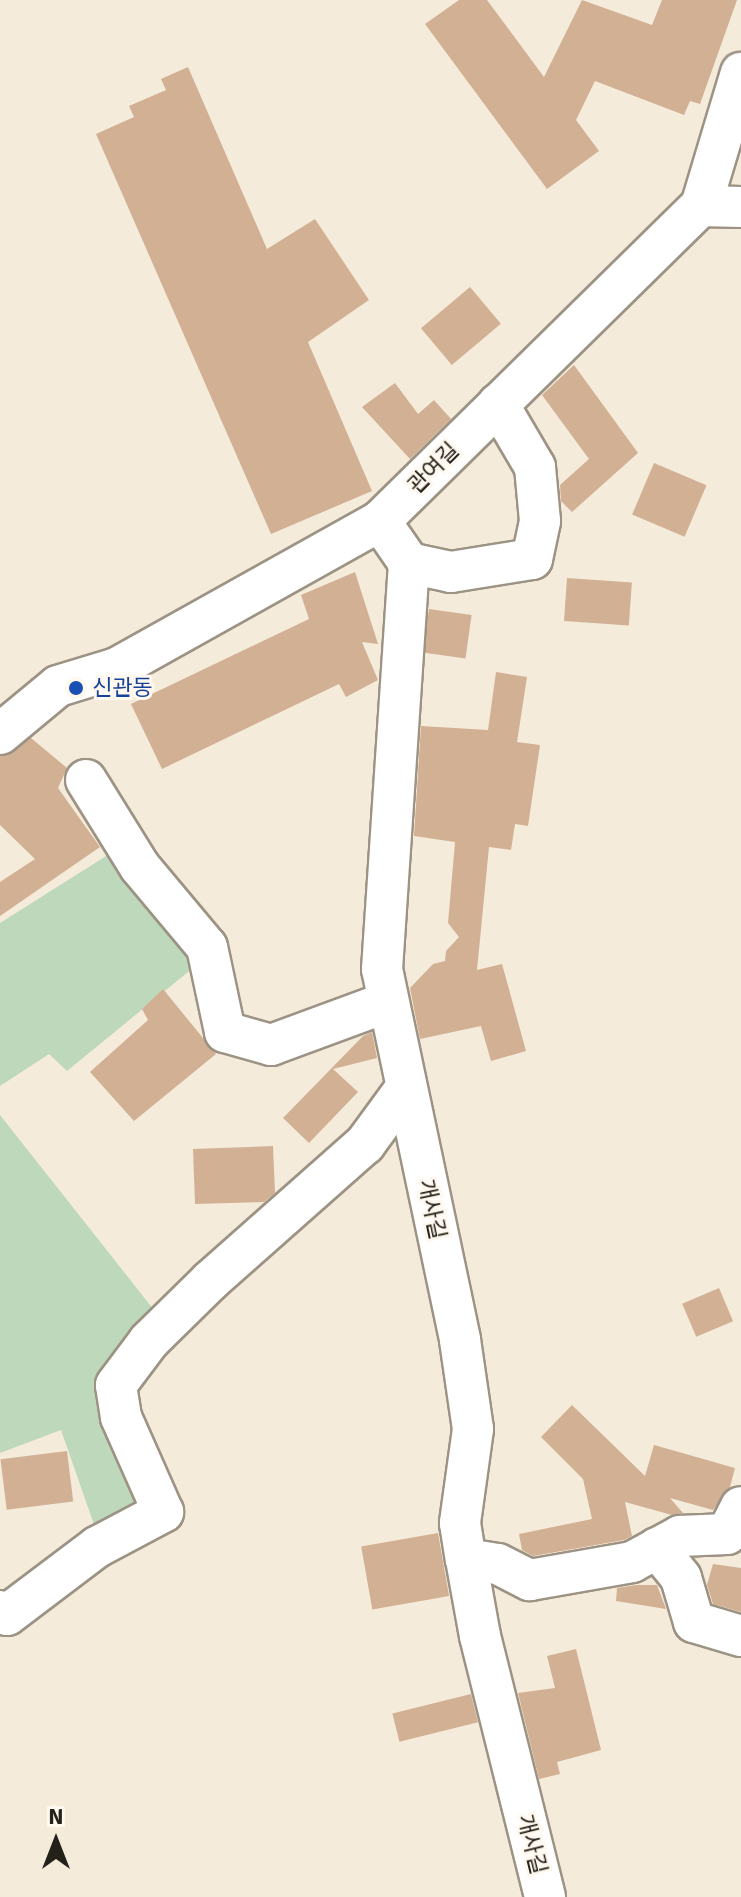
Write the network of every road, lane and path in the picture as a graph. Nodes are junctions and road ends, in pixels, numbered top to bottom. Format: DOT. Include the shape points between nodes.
graph roads {
  1 [pos="741,73"];
  2 [pos="701,206"];
  3 [pos="741,207"];
  4 [pos="498,404"];
  5 [pos="380,521"];
  6 [pos="409,563"];
  7 [pos="0,734"];
  8 [pos="86,780"];
  9 [pos="388,1002"];
  10 [pos="406,1088"];
  11 [pos="741,1507"];
  12 [pos="657,1548"];
  13 [pos="466,1559"];
  14 [pos="3,1613"];
  15 [pos="741,1636"];
  16 [pos="545,1897"];
  1 -- 2 [label="street, 관여길"];
  2 -- 3 [label="street"];
  2 -- 4 [label="street, 관여길"];
  4 -- 5 [label="street, 관여길"];
  4 -- 6 [label="street" via="535,467 540,521 532,559 451,572"];
  5 -- 6 [label="street"];
  5 -- 7 [label="street, 관여길" via="117,668 58,686"];
  6 -- 9 [label="street, 개사길" via="382,969"];
  8 -- 9 [label="street" via="140,867 207,947 225,1032 271,1045"];
  9 -- 10 [label="street, 개사길"];
  10 -- 13 [label="street, 개사길" via="473,1429 460,1523"];
  10 -- 14 [label="street" via="365,1144 210,1281 149,1341 116,1385 121,1417 163,1512 97,1547"];
  11 -- 12 [label="street" via="727,1534 680,1536"];
  12 -- 13 [label="street" via="632,1562 530,1580 498,1564"];
  12 -- 15 [label="street" via="681,1578 694,1622"];
  13 -- 16 [label="street, 개사길"];
}
